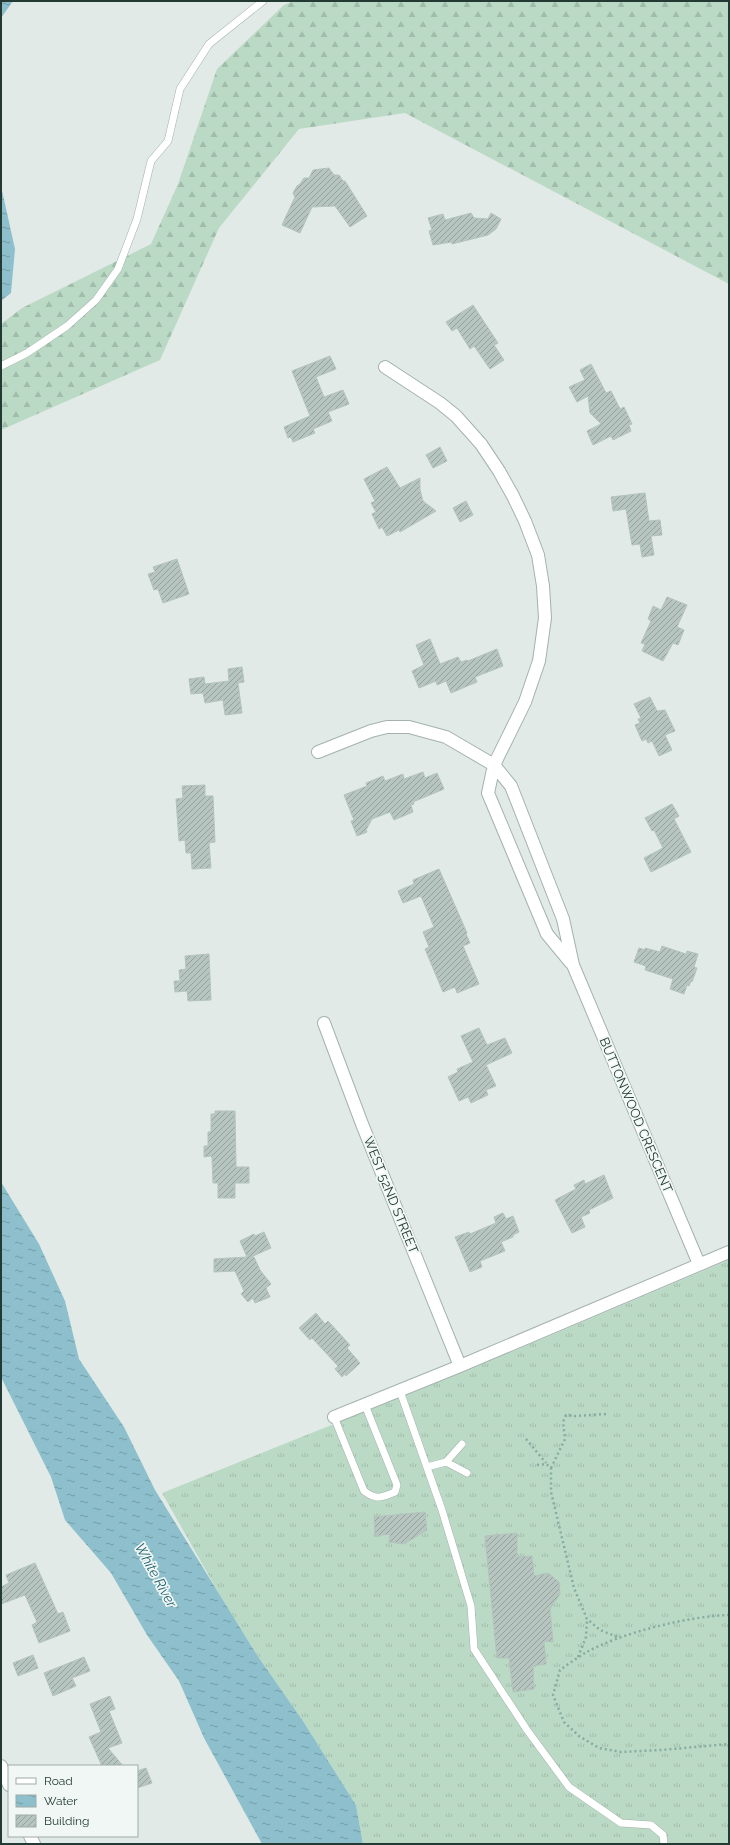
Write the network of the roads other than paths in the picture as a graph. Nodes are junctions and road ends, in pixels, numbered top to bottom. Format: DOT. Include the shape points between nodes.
graph roads {
  1 [pos="263,1"];
  2 [pos="1,366"];
  3 [pos="385,367"];
  4 [pos="318,752"];
  5 [pos="494,765"];
  6 [pos="573,965"];
  7 [pos="324,1023"];
  8 [pos="729,1252"];
  9 [pos="699,1264"];
  10 [pos="460,1366"];
  11 [pos="400,1391"];
  12 [pos="365,1405"];
  13 [pos="334,1417"];
  14 [pos="462,1444"];
  15 [pos="446,1462"];
  16 [pos="427,1467"];
  17 [pos="467,1473"];
  18 [pos="1,1766"];
  19 [pos="8,1783"];
  20 [pos="664,1844"];
  1 -- 2 [label="lane" via="209,44 180,89 168,141 151,161 137,219 118,269 96,300 62,330 27,353"];
  3 -- 5 [label="street" via="440,403 456,416 481,444 503,476 538,555 545,618 539,661 525,702"];
  4 -- 5 [label="street" via="370,731 387,727 409,728 446,737"];
  5 -- 6 [label="street" via="511,786 562,919"];
  5 -- 6 [label="street" via="488,793 547,934"];
  6 -- 9 [label="street, BUTTONWOOD CRESCENT"];
  7 -- 10 [label="street, WEST 52ND STREET"];
  8 -- 9 [label="street"];
  9 -- 10 [label="street"];
  10 -- 11 [label="street"];
  11 -- 12 [label="street"];
  11 -- 16 [label="lane"];
  12 -- 13 [label="street"];
  12 -- 13 [label="lane" via="397,1485 395,1492 383,1497 372,1498 364,1491"];
  14 -- 15 [label="lane"];
  15 -- 16 [label="lane"];
  15 -- 17 [label="lane"];
  16 -- 20 [label="lane" via="471,1606 474,1649 527,1730 569,1787 621,1823 651,1825 663,1835"];
  18 -- 19 [label="street"];
}
